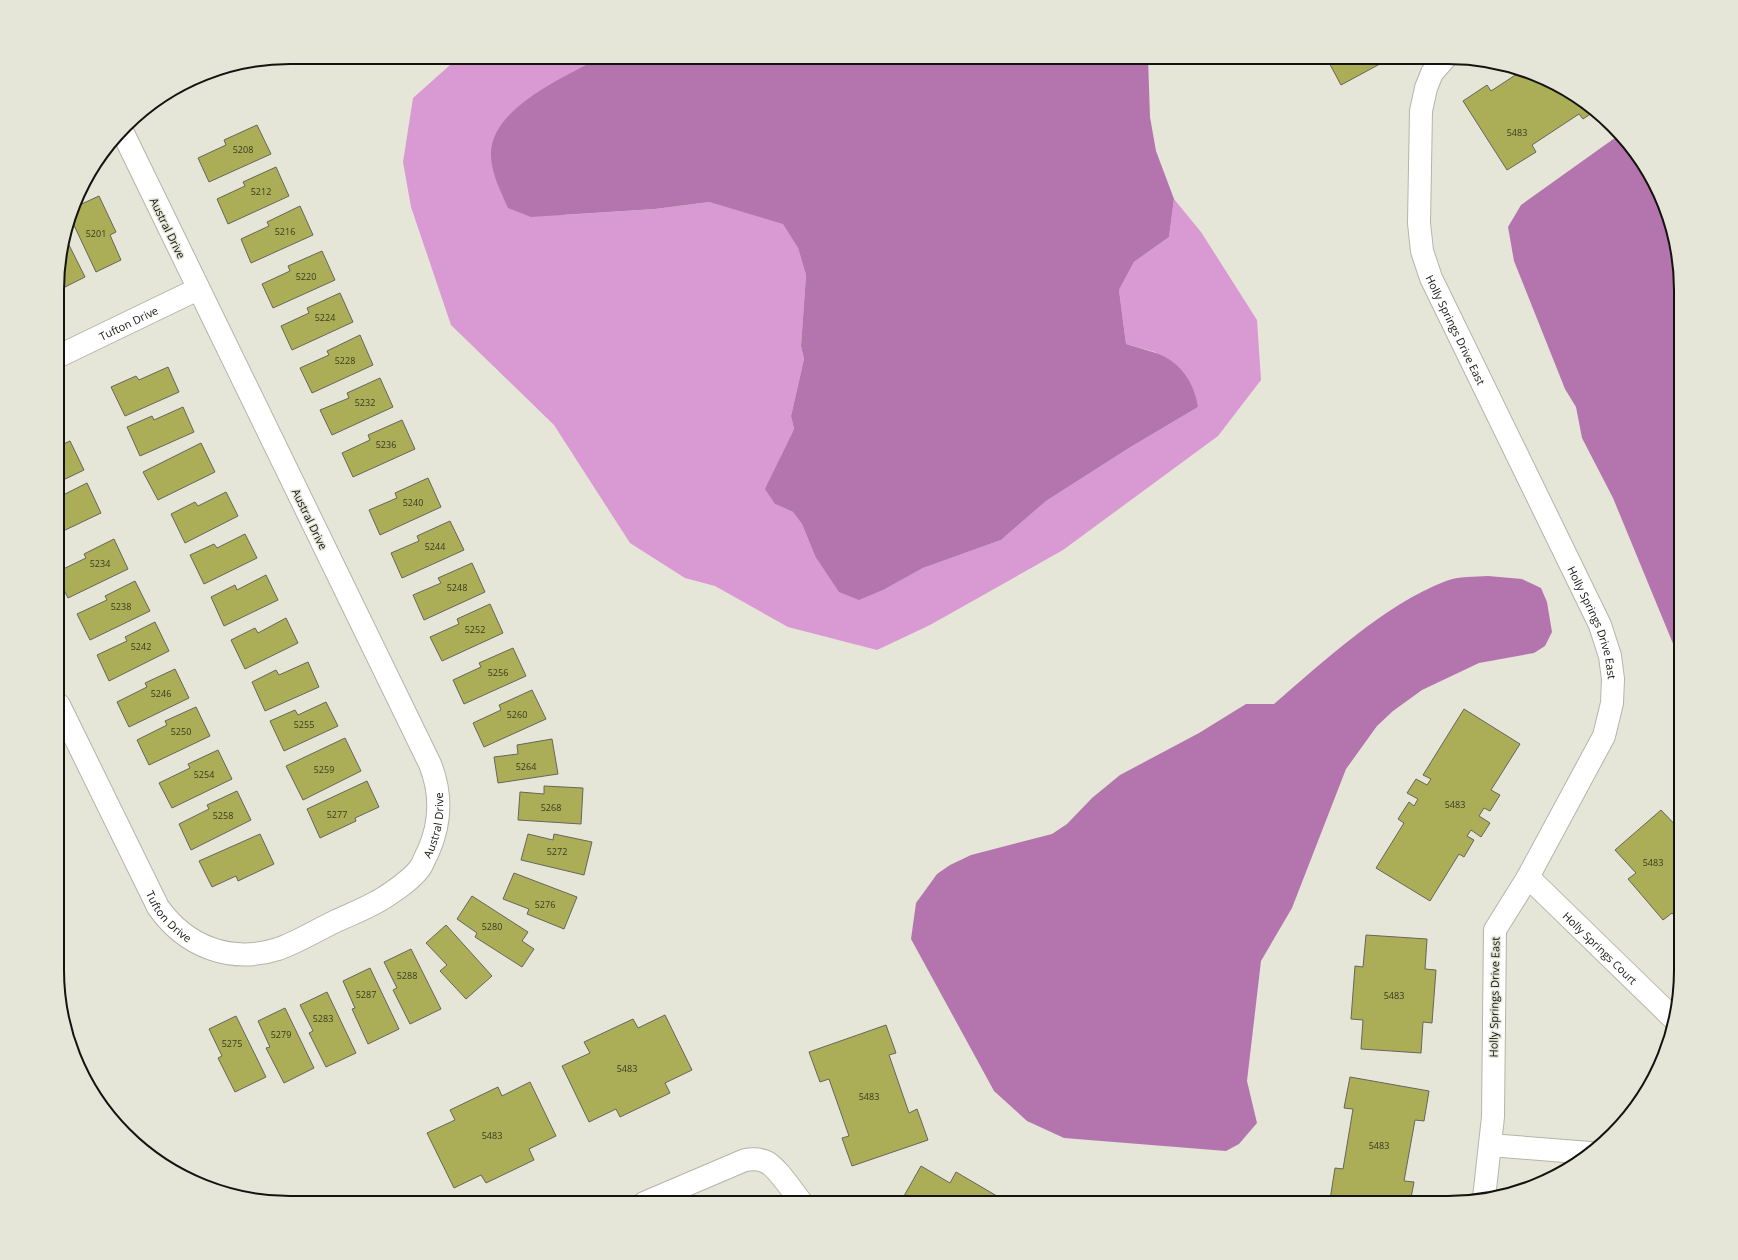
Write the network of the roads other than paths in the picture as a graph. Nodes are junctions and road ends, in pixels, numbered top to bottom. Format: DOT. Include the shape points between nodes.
graph roads {
  1 [pos="1440,64"];
  2 [pos="124,136"];
  3 [pos="198,289"];
  4 [pos="64,354"];
  5 [pos="64,715"];
  6 [pos="1528,877"];
  7 [pos="383,898"];
  8 [pos="1670,1015"];
  9 [pos="1490,1145"];
  10 [pos="1581,1152"];
  11 [pos="1485,1193"];
  12 [pos="660,1196"];
  13 [pos="796,1196"];
  1 -- 6 [label="street, Holly Springs Drive East" via="1432,73 1421,111 1419,223 1422,251 1432,278 1600,625 1608,645 1612,667 1612,703 1604,736"];
  2 -- 3 [label="street, Austral Drive"];
  3 -- 4 [label="street, Tufton Drive"];
  3 -- 7 [label="street, Austral Drive" via="435,777 439,810 437,831 430,848 421,867"];
  5 -- 7 [label="street, Tufton Drive" via="158,907 170,923 194,942 230,954 249,954 278,948"];
  6 -- 8 [label="street, Holly Springs Court"];
  6 -- 9 [label="street, Holly Springs Drive East" via="1495,930 1493,1117"];
  9 -- 10 [label="street"];
  9 -- 11 [label="street, Holly Springs Drive East"];
  12 -- 13 [label="street" via="750,1159 764,1161 772,1166"];
}
